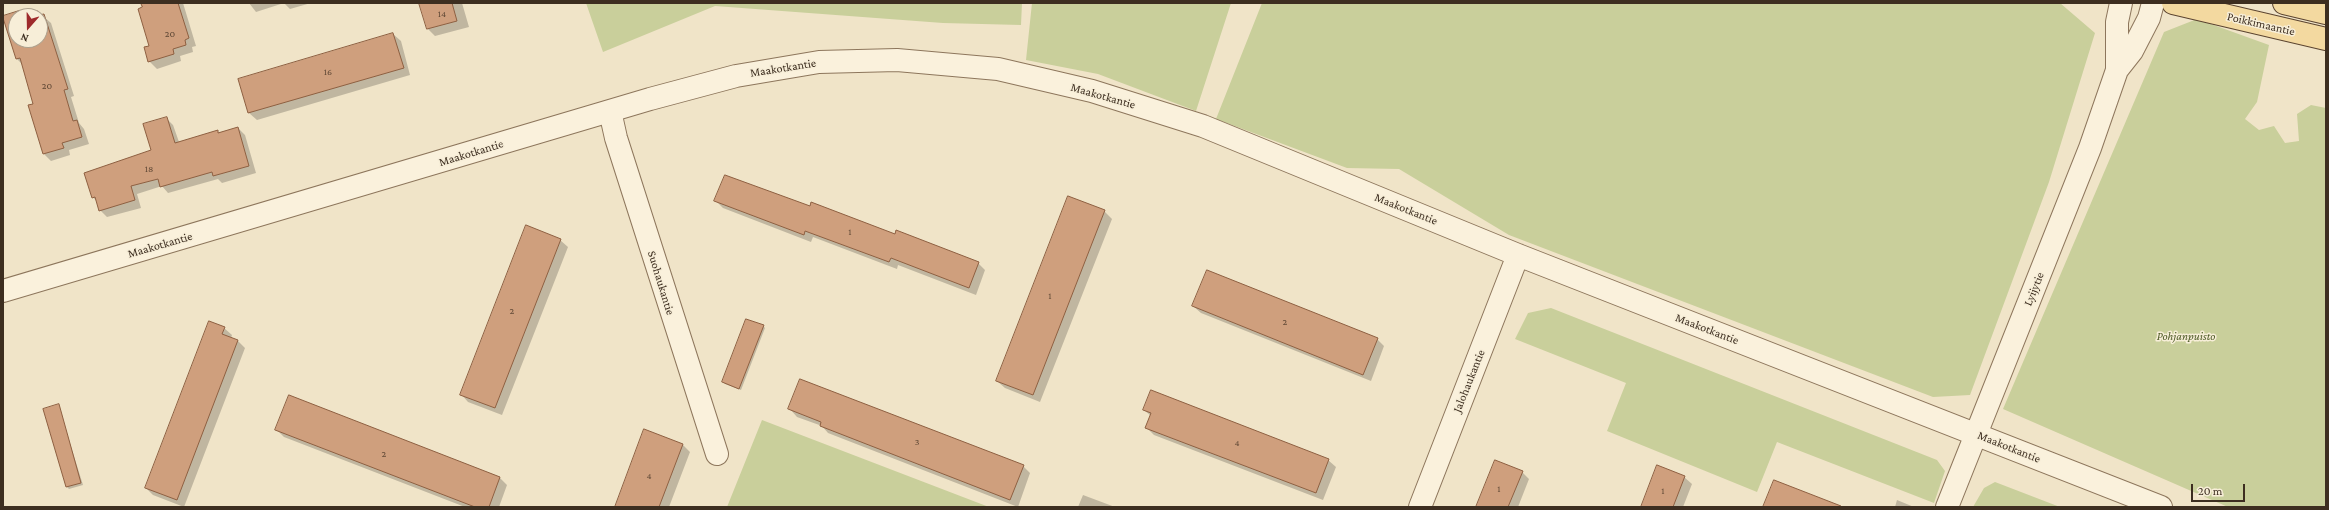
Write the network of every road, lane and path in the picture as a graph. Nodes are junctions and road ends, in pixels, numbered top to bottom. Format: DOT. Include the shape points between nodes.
graph roads {
  1 [pos="2121,3"];
  2 [pos="2153,3"];
  3 [pos="2173,3"];
  4 [pos="2284,3"];
  5 [pos="2326,13"];
  6 [pos="2326,39"];
  7 [pos="2117,70"];
  8 [pos="610,111"];
  9 [pos="1518,256"];
  10 [pos="3,291"];
  11 [pos="1976,434"];
  12 [pos="717,454"];
  13 [pos="1420,507"];
  14 [pos="1947,507"];
  15 [pos="2161,507"];
  1 -- 7 [label="street, Lyijytie" via="2117,22"];
  2 -- 7 [label="street, Lyijytie" via="2149,18 2132,51"];
  3 -- 6 [label="main road, Poikkimaantie"];
  4 -- 5 [label="main road"];
  7 -- 11 [label="street, Lyijytie" via="2090,148"];
  8 -- 9 [label="street, Maakotkantie" via="736,76 819,62 897,60 998,69 1092,92 1203,126"];
  8 -- 10 [label="street, Maakotkantie"];
  8 -- 12 [label="street, Suohaukantie" via="620,153"];
  9 -- 11 [label="street, Maakotkantie"];
  9 -- 13 [label="street, Jalohaukantie"];
  11 -- 14 [label="street, Lyijytie"];
  11 -- 15 [label="street, Maakotkantie"];
}
